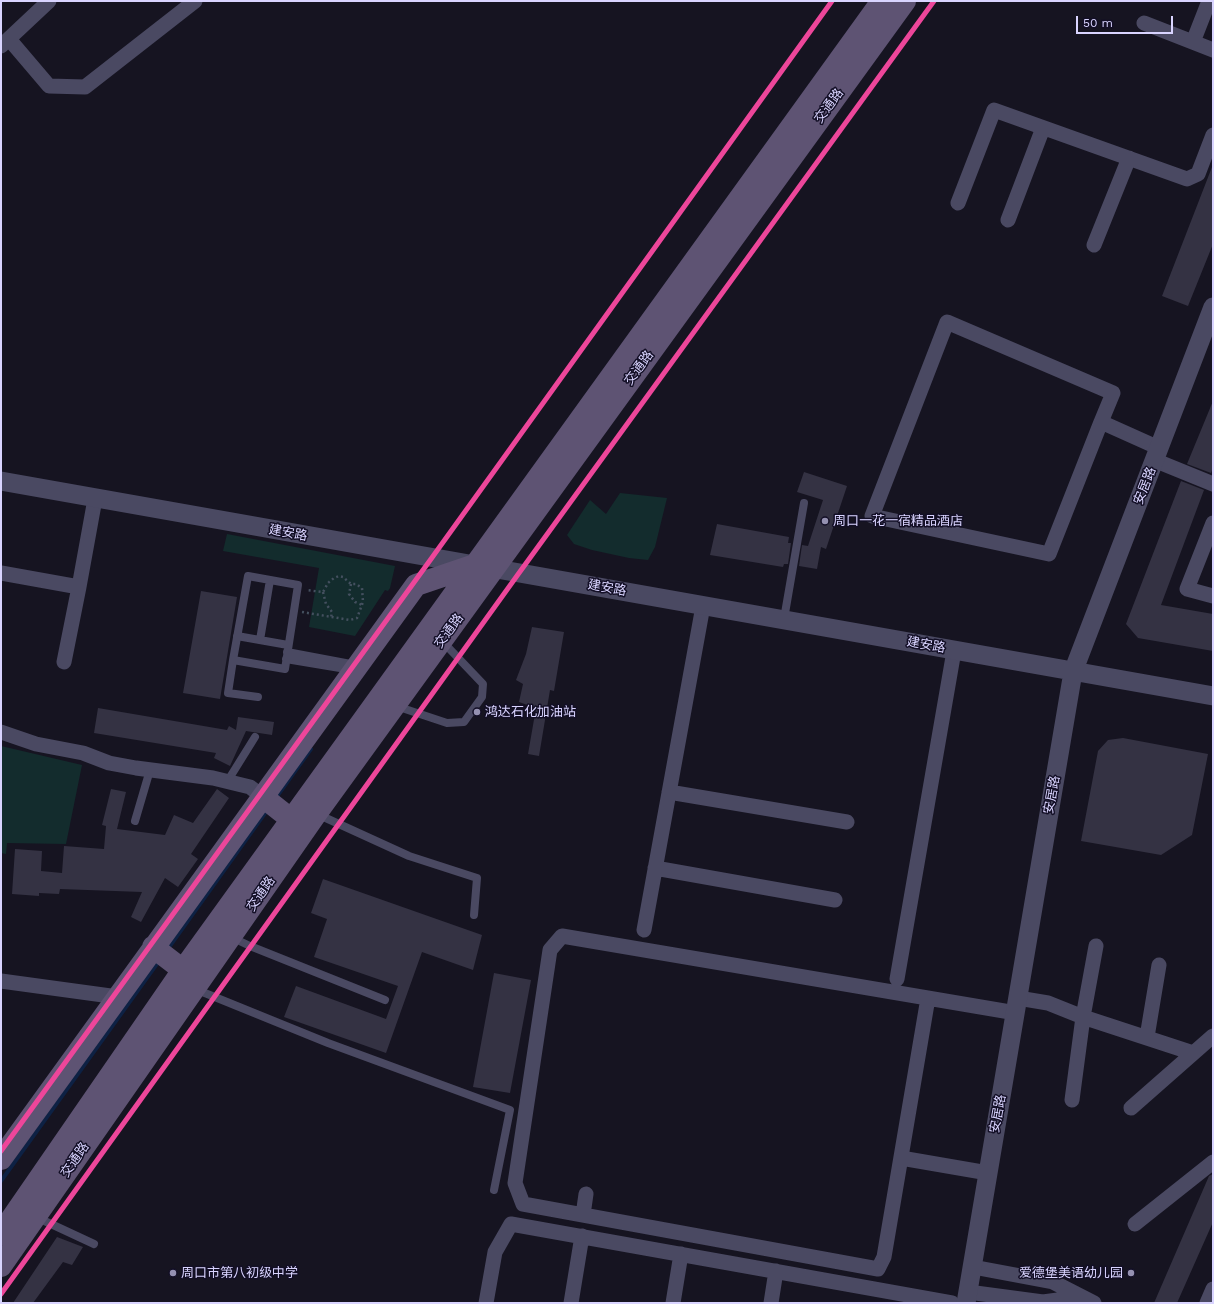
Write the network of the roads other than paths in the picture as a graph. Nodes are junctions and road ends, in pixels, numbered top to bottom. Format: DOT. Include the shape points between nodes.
graph roads {
  1 [pos="49,1"];
  2 [pos="195,1"];
  3 [pos="882,1"];
  4 [pos="905,1"];
  5 [pos="1209,1"];
  6 [pos="1144,23"];
  7 [pos="5,42"];
  8 [pos="1193,42"];
  9 [pos="1213,50"];
  10 [pos="1043,128"];
  11 [pos="1213,135"];
  12 [pos="1129,158"];
  13 [pos="958,203"];
  14 [pos="1008,220"];
  15 [pos="1094,245"];
  16 [pos="1213,306"];
  17 [pos="1101,422"];
  18 [pos="1157,454"];
  19 [pos="1,481"];
  20 [pos="1213,484"];
  21 [pos="95,499"];
  22 [pos="804,503"];
  23 [pos="1213,523"];
  24 [pos="484,567"];
  25 [pos="1,573"];
  26 [pos="270,580"];
  27 [pos="79,587"];
  28 [pos="1213,596"];
  29 [pos="703,606"];
  30 [pos="784,619"];
  31 [pos="237,636"];
  32 [pos="260,640"];
  33 [pos="442,641"];
  34 [pos="954,651"];
  35 [pos="287,652"];
  36 [pos="233,660"];
  37 [pos="64,662"];
  38 [pos="356,668"];
  39 [pos="1073,672"];
  40 [pos="1213,696"];
  41 [pos="258,697"];
  42 [pos="395,706"];
  43 [pos="1,732"];
  44 [pos="255,737"];
  45 [pos="150,770"];
  46 [pos="228,782"];
  47 [pos="669,792"];
  48 [pos="263,797"];
  49 [pos="316,814"];
  50 [pos="292,820"];
  51 [pos="135,822"];
  52 [pos="847,822"];
  53 [pos="655,868"];
  54 [pos="835,900"];
  55 [pos="474,915"];
  56 [pos="644,930"];
  57 [pos="231,937"];
  58 [pos="1096,946"];
  59 [pos="153,947"];
  60 [pos="1160,965"];
  61 [pos="183,970"];
  62 [pos="898,979"];
  63 [pos="1,981"];
  64 [pos="194,989"];
  65 [pos="118,997"];
  66 [pos="928,998"];
  67 [pos="385,1000"];
  68 [pos="1017,1005"];
  69 [pos="1083,1017"];
  70 [pos="1213,1036"];
  71 [pos="1147,1037"];
  72 [pos="1193,1053"];
  73 [pos="1072,1100"];
  74 [pos="1131,1108"];
  75 [pos="901,1158"];
  76 [pos="1,1159"];
  77 [pos="1213,1162"];
  78 [pos="988,1173"];
  79 [pos="494,1190"];
  80 [pos="586,1194"];
  81 [pos="582,1215"];
  82 [pos="35,1216"];
  83 [pos="1135,1224"];
  84 [pos="1,1234"];
  85 [pos="582,1236"];
  86 [pos="94,1244"];
  87 [pos="681,1254"];
  88 [pos="1,1266"];
  89 [pos="973,1267"];
  90 [pos="776,1271"];
  91 [pos="1213,1289"];
  92 [pos="1080,1297"];
  93 [pos="967,1298"];
  94 [pos="486,1303"];
  95 [pos="571,1303"];
  96 [pos="673,1303"];
  97 [pos="771,1303"];
  98 [pos="952,1303"];
  99 [pos="1094,1303"];
  100 [pos="1207,1303"];
  1 -- 7 [label="street"];
  2 -- 7 [label="street" via="85,87 49,86"];
  3 -- 24 [label="main road, 交通路"];
  4 -- 24 [label="main road, 交通路"];
  5 -- 8 [label="street"];
  6 -- 8 [label="street"];
  8 -- 9 [label="street"];
  10 -- 12 [label="street"];
  10 -- 13 [label="street" via="994,110"];
  10 -- 14 [label="street"];
  11 -- 12 [label="street" via="1198,174 1187,179"];
  12 -- 15 [label="street"];
  16 -- 18 [label="street, 安居路"];
  17 -- 17 [label="street" via="1113,393 947,322 872,516 1049,554"];
  17 -- 18 [label="street"];
  18 -- 20 [label="street"];
  18 -- 39 [label="street, 安居路"];
  19 -- 21 [label="street, 建安路"];
  21 -- 24 [label="street, 建安路"];
  21 -- 27 [label="street"];
  22 -- 30 [label="lane"];
  23 -- 28 [label="street" via="1187,589"];
  24 -- 29 [label="street, 建安路"];
  24 -- 33 [label="main road, 交通路"];
  24 -- 38 [label="main road" via="416,585"];
  24 -- 50 [label="main road, 交通路"];
  25 -- 27 [label="street"];
  26 -- 31 [label="lane" via="248,576"];
  26 -- 32 [label="lane"];
  26 -- 35 [label="lane" via="298,585"];
  27 -- 37 [label="street"];
  29 -- 30 [label="street, 建安路"];
  29 -- 47 [label="street"];
  30 -- 34 [label="street, 建安路"];
  31 -- 32 [label="lane"];
  31 -- 36 [label="lane"];
  32 -- 35 [label="lane"];
  33 -- 42 [label="main road, 交通路"];
  33 -- 42 [label="lane" via="483,684 482,697 464,722 447,723"];
  34 -- 39 [label="street, 建安路"];
  34 -- 62 [label="street"];
  35 -- 36 [label="lane" via="284,669"];
  35 -- 38 [label="lane"];
  36 -- 41 [label="lane" via="228,693"];
  38 -- 48 [label="main road"];
  39 -- 40 [label="street, 建安路"];
  39 -- 68 [label="street, 安居路"];
  42 -- 49 [label="main road, 交通路"];
  43 -- 45 [label="street" via="36,744 83,753 109,763"];
  44 -- 46 [label="lane"];
  45 -- 46 [label="street"];
  45 -- 51 [label="lane"];
  46 -- 48 [label="street" via="250,787"];
  47 -- 52 [label="street"];
  47 -- 53 [label="street"];
  48 -- 50 [label="main road"];
  48 -- 59 [label="main road"];
  49 -- 55 [label="lane" via="410,856 477,878"];
  49 -- 57 [label="main road, 交通路"];
  50 -- 61 [label="main road, 交通路"];
  53 -- 54 [label="street"];
  53 -- 56 [label="street"];
  57 -- 64 [label="main road, 交通路"];
  57 -- 67 [label="lane"];
  58 -- 69 [label="street"];
  59 -- 61 [label="main road"];
  59 -- 65 [label="main road"];
  60 -- 71 [label="street"];
  61 -- 84 [label="main road, 交通路"];
  63 -- 65 [label="street"];
  64 -- 79 [label="lane" via="328,1043 510,1110"];
  64 -- 82 [label="main road, 交通路"];
  65 -- 76 [label="main road"];
  66 -- 68 [label="street"];
  66 -- 75 [label="street"];
  66 -- 81 [label="street" via="562,936 550,950 515,1183 523,1204"];
  68 -- 69 [label="street" via="1048,1003"];
  68 -- 78 [label="street, 安居路"];
  69 -- 71 [label="street"];
  69 -- 73 [label="street"];
  70 -- 72 [label="street"];
  71 -- 72 [label="street"];
  72 -- 74 [label="street"];
  75 -- 78 [label="street"];
  75 -- 81 [label="street" via="884,1257 878,1269"];
  77 -- 83 [label="street"];
  78 -- 89 [label="street, 安居路"];
  80 -- 81 [label="street"];
  82 -- 86 [label="lane"];
  82 -- 88 [label="main road, 交通路"];
  85 -- 87 [label="street"];
  85 -- 94 [label="street" via="511,1224 495,1252"];
  85 -- 95 [label="street"];
  87 -- 90 [label="street"];
  87 -- 96 [label="street"];
  89 -- 92 [label="street" via="1053,1282"];
  89 -- 93 [label="street, 安居路"];
  90 -- 97 [label="street"];
  90 -- 98 [label="street"];
  91 -- 100 [label="street"];
  92 -- 93 [label="street" via="1043,1302"];
  92 -- 99 [label="street"];
}
